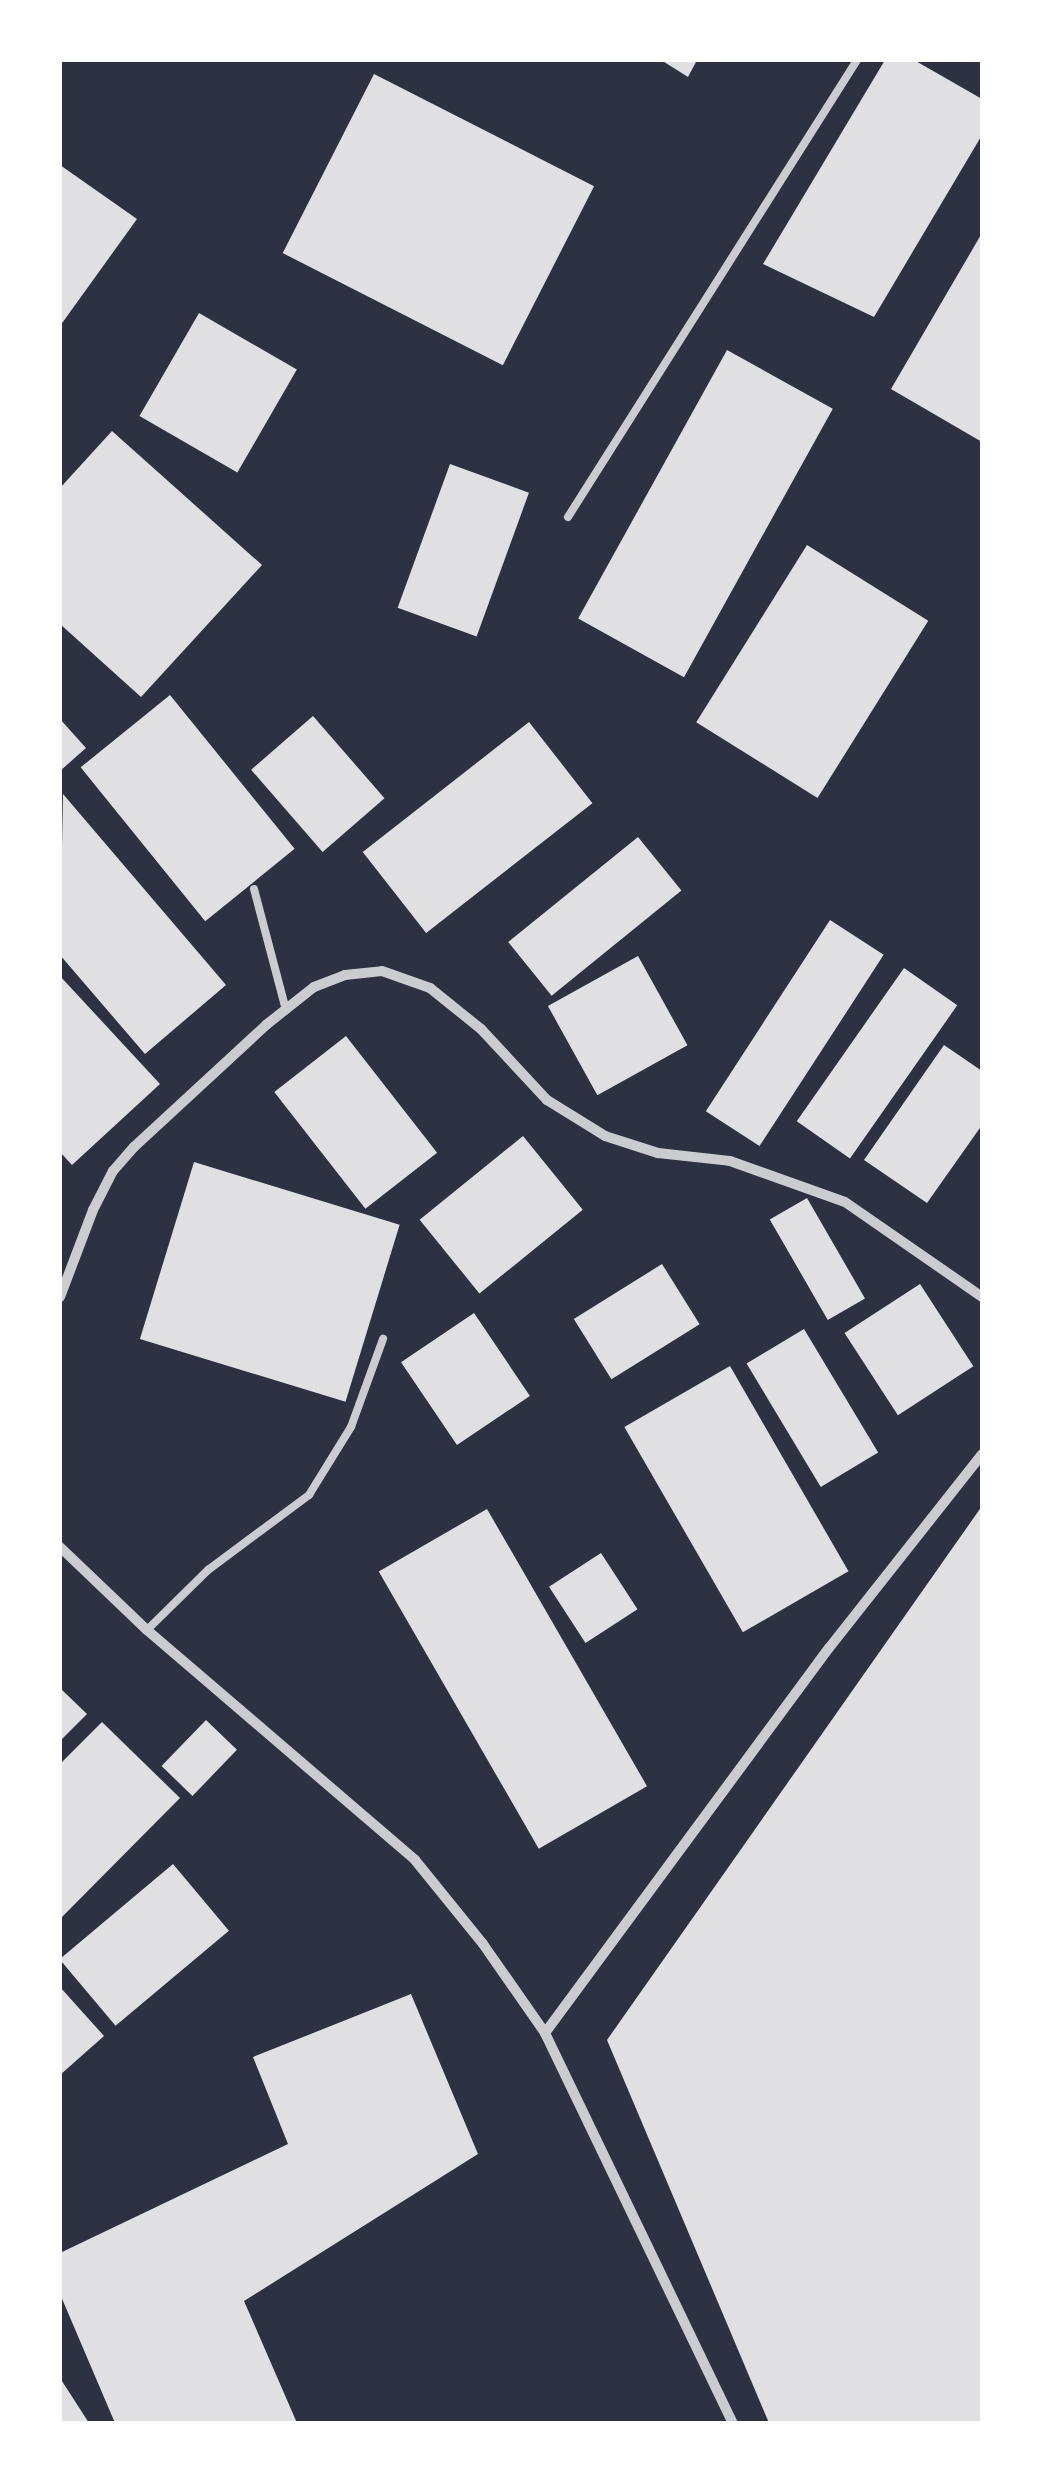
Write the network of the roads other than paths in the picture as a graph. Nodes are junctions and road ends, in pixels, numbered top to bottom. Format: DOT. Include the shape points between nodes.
graph roads {
  1 [pos="857,60"];
  2 [pos="568,518"];
  3 [pos="254,889"];
  4 [pos="286,1010"];
  5 [pos="60,1297"];
  6 [pos="982,1297"];
  7 [pos="383,1340"];
  8 [pos="982,1454"];
  9 [pos="60,1547"];
  10 [pos="147,1630"];
  11 [pos="545,2033"];
  12 [pos="733,2423"];
  1 -- 2 [label="lane"];
  3 -- 4 [label="lane"];
  4 -- 5 [label="street" via="113,1171"];
  4 -- 6 [label="street" via="345,975 382,971 430,988 481,1029 547,1100 605,1136 658,1153 730,1161 845,1202"];
  7 -- 10 [label="lane" via="351,1427 308,1494 208,1570"];
  8 -- 11 [label="street"];
  9 -- 10 [label="street"];
  10 -- 11 [label="street" via="414,1860"];
  11 -- 12 [label="street"];
}
